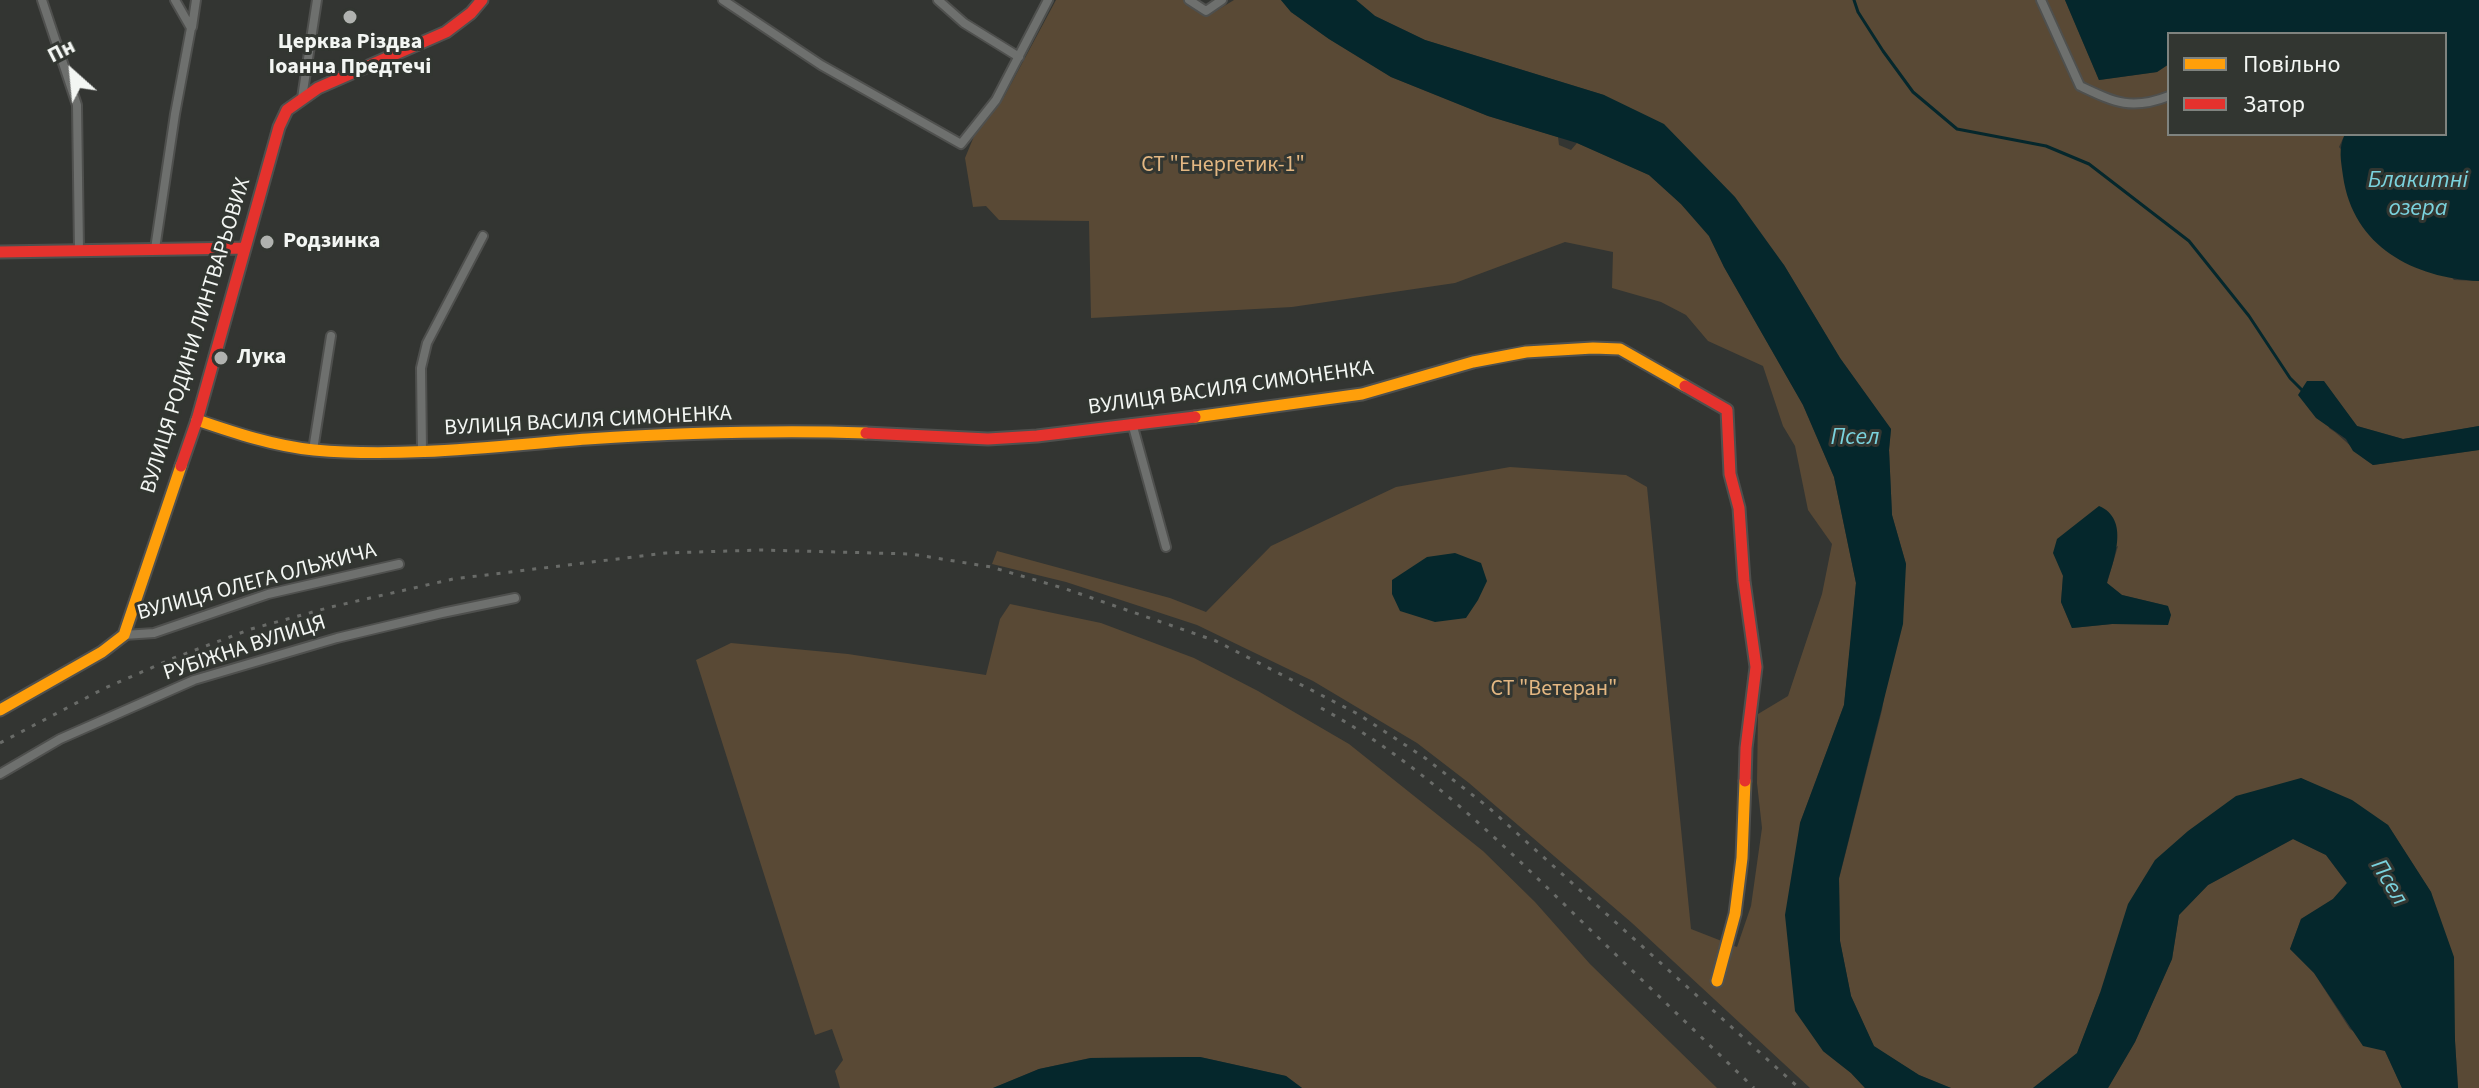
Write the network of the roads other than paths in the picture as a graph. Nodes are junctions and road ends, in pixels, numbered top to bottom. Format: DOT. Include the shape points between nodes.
graph roads {
  1 [pos="42,0"];
  2 [pos="175,0"];
  3 [pos="196,0"];
  4 [pos="317,0"];
  5 [pos="482,0"];
  6 [pos="723,0"];
  7 [pos="938,0"];
  8 [pos="1048,0"];
  9 [pos="1189,0"];
  10 [pos="1222,0"];
  11 [pos="2041,0"];
  12 [pos="191,28"];
  13 [pos="1019,57"];
  14 [pos="2167,97"];
  15 [pos="302,98"];
  16 [pos="483,236"];
  17 [pos="244,248"];
  18 [pos="155,249"];
  19 [pos="79,250"];
  20 [pos="0,252"];
  21 [pos="331,336"];
  22 [pos="197,420"];
  23 [pos="1132,423"];
  24 [pos="313,450"];
  25 [pos="422,451"];
  26 [pos="1166,547"];
  27 [pos="399,564"];
  28 [pos="515,598"];
  29 [pos="124,635"];
  30 [pos="0,710"];
  31 [pos="0,774"];
  32 [pos="1717,981"];
  1 -- 19 [label="street" via="77,105"];
  2 -- 12 [label="street"];
  3 -- 12 [label="street"];
  4 -- 15 [label="street, ВУЛИЦЯ РОДИНИ ЛИНТВАРЬОВИХ"];
  5 -- 15 [label="street, ВУЛИЦЯ РОДИНИ ЛИНТВАРЬОВИХ" via="446,32"];
  6 -- 13 [label="street" via="821,65 961,144 996,100"];
  7 -- 13 [label="street"];
  8 -- 13 [label="street"];
  9 -- 10 [label="street" via="1206,11"];
  11 -- 14 [label="street" via="2080,86 2118,104"];
  12 -- 18 [label="street"];
  15 -- 17 [label="street, ВУЛИЦЯ РОДИНИ ЛИНТВАРЬОВИХ" via="287,110 279,127"];
  16 -- 25 [label="street" via="427,343 421,368"];
  17 -- 18 [label="street"];
  17 -- 22 [label="street, ВУЛИЦЯ РОДИНИ ЛИНТВАРЬОВИХ"];
  18 -- 19 [label="street"];
  19 -- 20 [label="street"];
  21 -- 24 [label="street"];
  22 -- 24 [label="street, ВУЛИЦЯ ВАСИЛЯ СИМОНЕНКА" via="257,440"];
  22 -- 29 [label="street, ВУЛИЦЯ РОДИНИ ЛИНТВАРЬОВИХ"];
  23 -- 25 [label="street, ВУЛИЦЯ ВАСИЛЯ СИМОНЕНКА" via="988,439 723,433"];
  23 -- 26 [label="street"];
  23 -- 32 [label="street, ВУЛИЦЯ ВАСИЛЯ СИМОНЕНКА" via="1362,394 1526,352 1593,348 1620,349 1727,410 1730,474 1739,508 1756,667 1746,748 1742,858 1735,914"];
  24 -- 25 [label="street, ВУЛИЦЯ ВАСИЛЯ СИМОНЕНКА"];
  27 -- 29 [label="street, ВУЛИЦЯ ОЛЕГА ОЛЬЖИЧА" via="268,594 154,633"];
  28 -- 31 [label="street, РУБІЖНА ВУЛИЦЯ" via="337,638 194,680 60,739"];
  29 -- 30 [label="street"];
}
